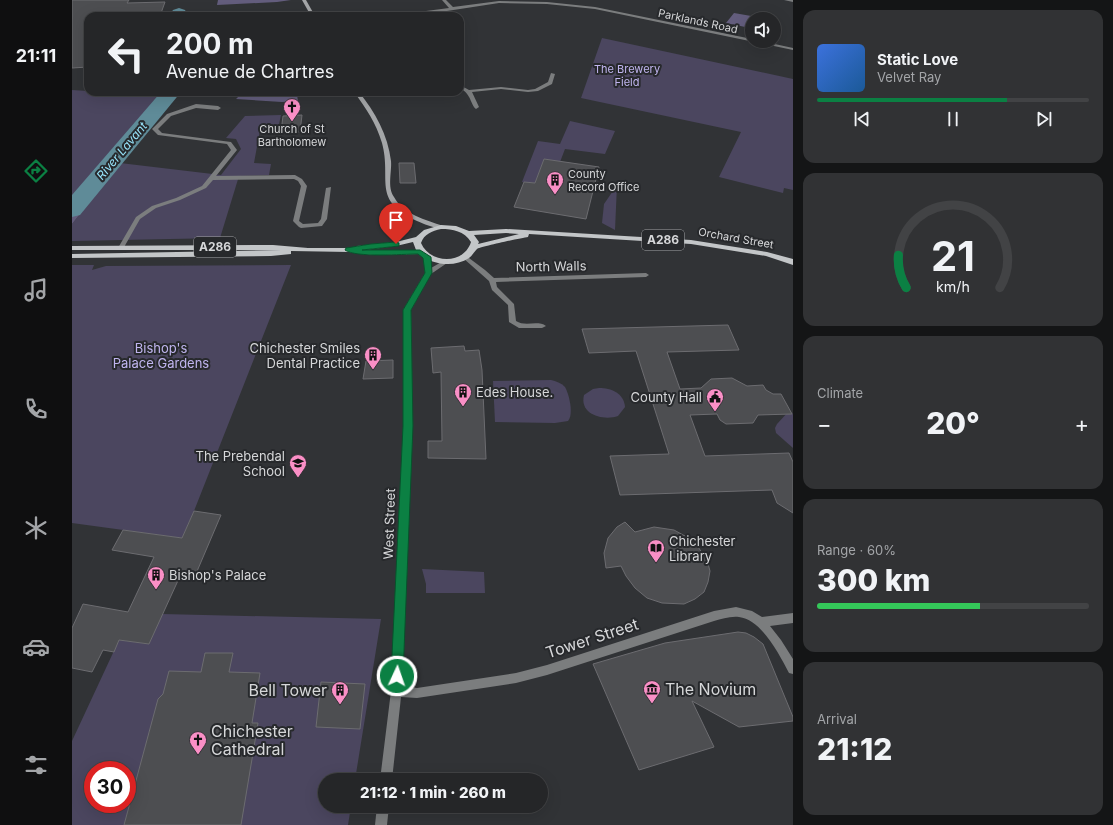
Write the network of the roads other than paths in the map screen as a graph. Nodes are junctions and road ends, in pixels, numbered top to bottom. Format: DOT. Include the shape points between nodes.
graph roads {
  1 [pos="304,0"];
  2 [pos="444,0"];
  3 [pos="786,0"];
  4 [pos="793,1"];
  5 [pos="451,8"];
  6 [pos="311,12"];
  7 [pos="434,12"];
  8 [pos="793,49"];
  9 [pos="553,74"];
  10 [pos="464,88"];
  11 [pos="469,91"];
  12 [pos="359,96"];
  13 [pos="476,107"];
  14 [pos="218,108"];
  15 [pos="212,178"];
  16 [pos="328,188"];
  17 [pos="419,220"];
  18 [pos="441,227"];
  19 [pos="469,233"];
  20 [pos="530,233"];
  21 [pos="421,236"];
  22 [pos="475,247"];
  23 [pos="72,248"];
  24 [pos="121,248"];
  25 [pos="308,250"];
  26 [pos="349,250"];
  27 [pos="424,255"];
  28 [pos="72,256"];
  29 [pos="465,257"];
  30 [pos="447,262"];
  31 [pos="793,262"];
  32 [pos="428,273"];
  33 [pos="646,275"];
  34 [pos="492,280"];
  35 [pos="542,326"];
  36 [pos="793,618"];
  37 [pos="760,622"];
  38 [pos="793,669"];
  39 [pos="396,691"];
  40 [pos="387,773"];
  41 [pos="382,813"];
  42 [pos="381,825"];
  1 -- 6 [label="street"];
  2 -- 5 [label="street"];
  3 -- 4 [label="street"];
  5 -- 7 [label="street, Parklands Road"];
  5 -- 8 [label="street, Parklands Road" via="518,1 573,5"];
  9 -- 11 [label="street" via="550,83 536,90 495,88"];
  10 -- 11 [label="street"];
  11 -- 13 [label="street"];
  12 -- 17 [label="street" via="375,118 385,144 390,196 401,209"];
  14 -- 15 [label="street" via="196,106 169,115 155,129 160,134 229,143 234,150"];
  15 -- 16 [label="street" via="294,177 300,180 304,186 296,221 301,226 320,225 324,219"];
  15 -- 24 [label="street" via="204,187 154,207 138,218"];
  17 -- 18 [label="street"];
  17 -- 21 [label="street"];
  18 -- 19 [label="main road" via="456,228"];
  18 -- 21 [label="main road"];
  19 -- 20 [label="main road, Orchard Street / A286"];
  19 -- 22 [label="main road"];
  20 -- 22 [label="main road, Orchard Street / A286"];
  20 -- 31 [label="main road, Orchard Street / A286" via="691,242 767,254"];
  21 -- 26 [label="main road, A286" via="396,244"];
  21 -- 27 [label="main road" via="418,248"];
  22 -- 29 [label="main road"];
  23 -- 24 [label="main road, A286"];
  24 -- 25 [label="main road, A286" via="273,247"];
  25 -- 26 [label="main road, A286"];
  25 -- 28 [label="main road, A286" via="271,254"];
  26 -- 27 [label="main road, A286"];
  27 -- 30 [label="main road"];
  27 -- 32 [label="street"];
  29 -- 30 [label="main road"];
  29 -- 34 [label="street"];
  30 -- 32 [label="street"];
  32 -- 39 [label="street, West Street" via="407,310 408,426"];
  33 -- 34 [label="street, North Walls"];
  34 -- 35 [label="street" via="494,288 511,304 513,322 519,326"];
  36 -- 37 [label="street"];
  37 -- 38 [label="street" via="781,647"];
  37 -- 39 [label="street, Tower Street" via="744,613 726,613 516,678 417,692"];
  39 -- 40 [label="street, West Street"];
  41 -- 42 [label="street"];
}
